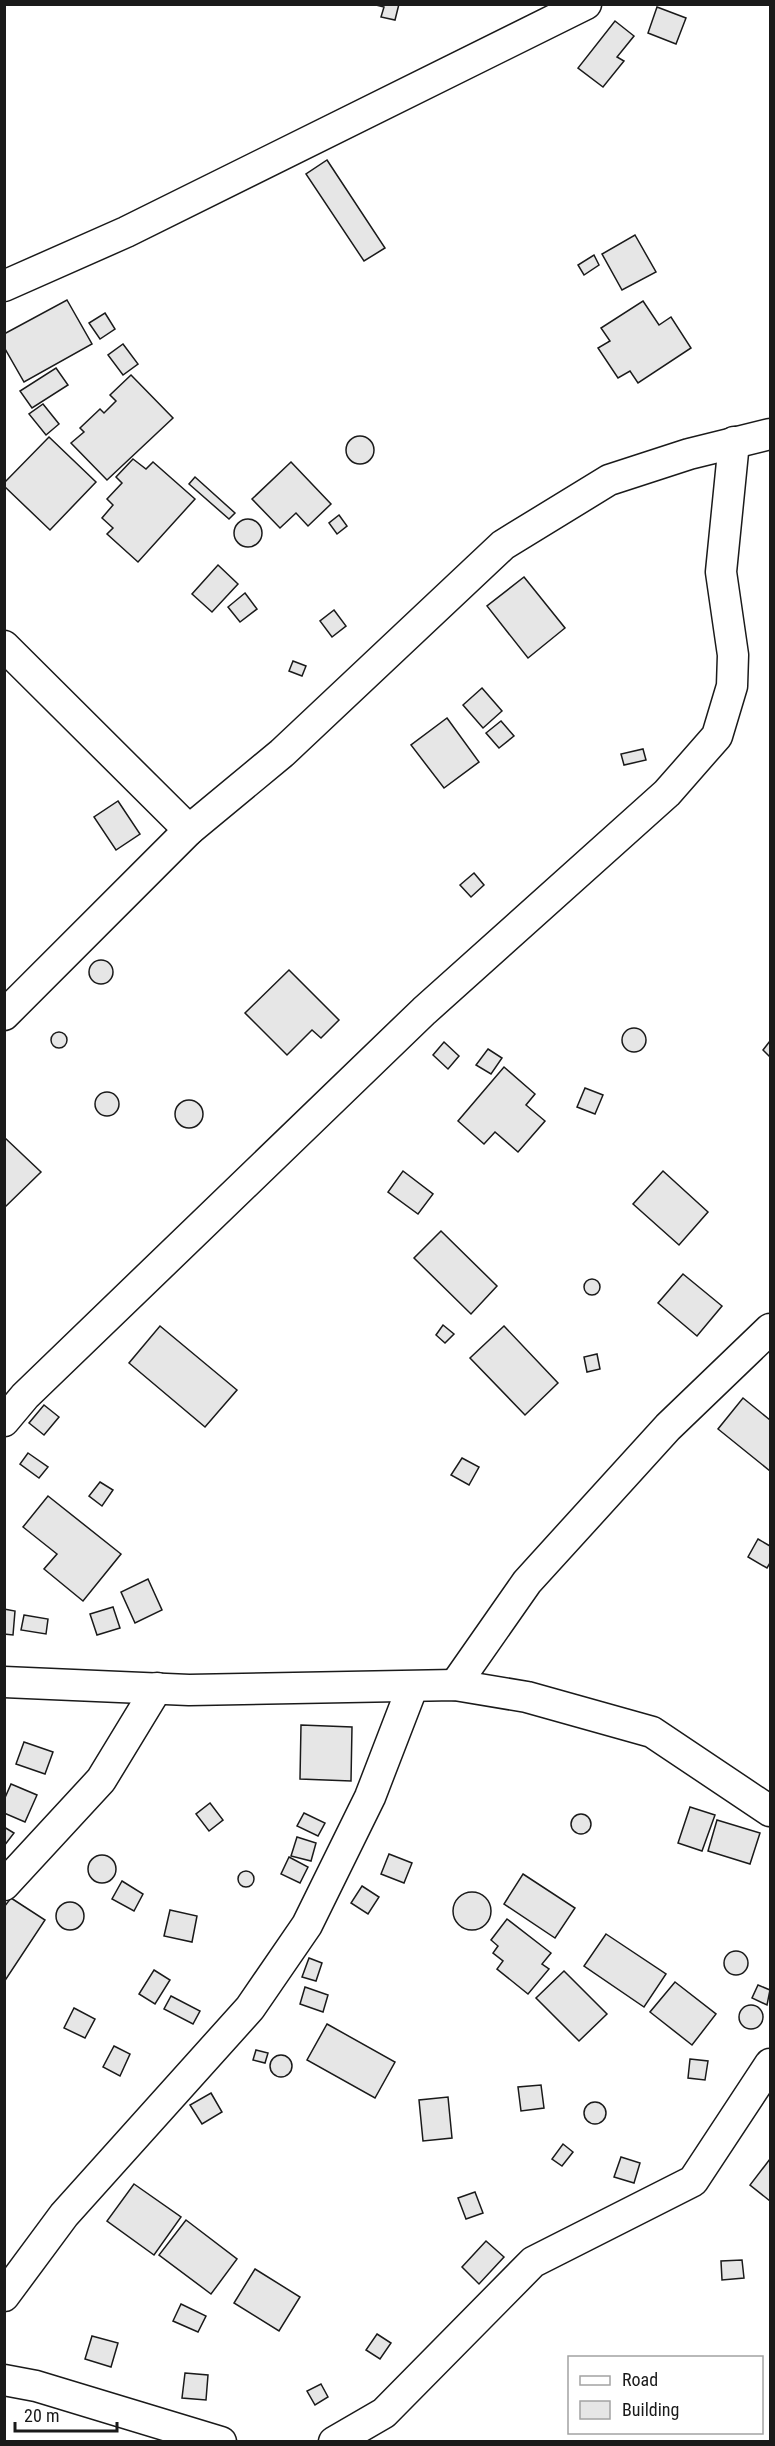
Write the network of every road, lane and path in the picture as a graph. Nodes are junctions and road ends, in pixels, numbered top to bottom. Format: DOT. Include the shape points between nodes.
graph roads {
  1 [pos="586,4"];
  2 [pos="4,286"];
  3 [pos="771,434"];
  4 [pos="734,442"];
  5 [pos="4,646"];
  6 [pos="189,830"];
  7 [pos="4,1016"];
  8 [pos="771,1329"];
  9 [pos="4,1421"];
  10 [pos="4,1682"];
  11 [pos="455,1685"];
  12 [pos="157,1688"];
  13 [pos="412,1688"];
  14 [pos="771,1811"];
  15 [pos="4,1885"];
  16 [pos="771,2064"];
  17 [pos="4,2296"];
  18 [pos="4,2380"];
  19 [pos="221,2441"];
  20 [pos="334,2442"];
  1 -- 2 [label="street" via="126,232"];
  3 -- 4 [label="street"];
  4 -- 6 [label="street" via="609,480 503,545 282,753"];
  4 -- 9 [label="street" via="721,572 733,656 732,686 717,736 667,793 424,1011 25,1396"];
  5 -- 6 [label="street"];
  6 -- 7 [label="street"];
  8 -- 11 [label="street" via="668,1426 527,1582"];
  10 -- 12 [label="street"];
  11 -- 13 [label="street"];
  11 -- 14 [label="street" via="527,1697 652,1732"];
  12 -- 13 [label="street"];
  12 -- 15 [label="street" via="101,1780"];
  13 -- 17 [label="street" via="370,1797 307,1925 250,2008 64,2215"];
  16 -- 20 [label="street" via="693,2181 533,2262 384,2413"];
  18 -- 19 [label="street"];
}
